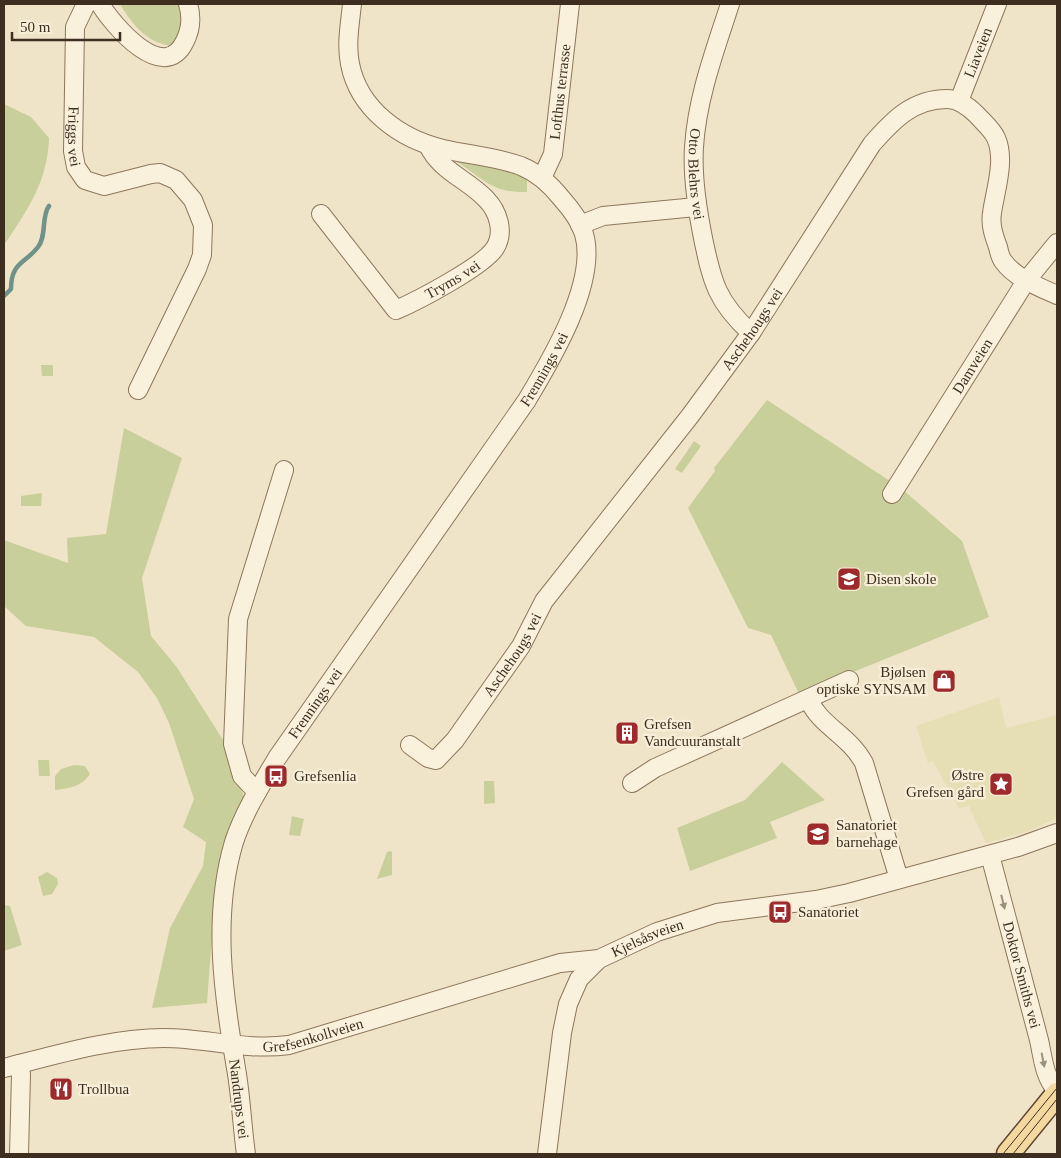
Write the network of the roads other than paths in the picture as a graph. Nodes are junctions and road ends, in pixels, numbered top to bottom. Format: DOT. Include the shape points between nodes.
graph roads {
  1 [pos="86,4"];
  2 [pos="100,4"];
  3 [pos="188,4"];
  4 [pos="352,4"];
  5 [pos="570,4"];
  6 [pos="730,4"];
  7 [pos="997,4"];
  8 [pos="959,102"];
  9 [pos="428,145"];
  10 [pos="542,178"];
  11 [pos="696,207"];
  12 [pos="321,214"];
  13 [pos="580,225"];
  14 [pos="1057,242"];
  15 [pos="1026,281"];
  16 [pos="1057,295"];
  17 [pos="750,333"];
  18 [pos="138,390"];
  19 [pos="284,470"];
  20 [pos="892,494"];
  21 [pos="849,680"];
  22 [pos="809,700"];
  23 [pos="410,744"];
  24 [pos="632,782"];
  25 [pos="256,792"];
  26 [pos="1057,833"];
  27 [pos="990,855"];
  28 [pos="900,879"];
  29 [pos="599,959"];
  30 [pos="232,1045"];
  31 [pos="11,1066"];
  32 [pos="1057,1092"];
  33 [pos="19,1154"];
  34 [pos="246,1154"];
  35 [pos="547,1154"];
  36 [pos="1008,1154"];
  1 -- 18 [label="street, Friggs vei" via="75,27 73,151 78,173 85,180 104,186 151,174 166,175 176,180 193,200 203,225 202,255 197,268"];
  2 -- 3 [label="street" via="136,45 157,56 166,56 178,51 187,37 191,22"];
  4 -- 9 [label="street, Frennings vei" via="348,37 350,63 358,86 373,109 394,129"];
  5 -- 10 [label="street, Lofthus terrasse" via="553,154"];
  6 -- 11 [label="street, Otto Blehrs vei" via="705,82 694,147"];
  7 -- 8 [label="street, Liaveien"];
  8 -- 15 [label="street" via="972,110 997,139 997,186 991,215 994,235 1003,261"];
  8 -- 17 [label="street, Aschehougs vei" via="938,99 905,110 894,118 872,144"];
  9 -- 10 [label="street, Frennings vei" via="510,163"];
  9 -- 12 [label="street, Tryms vei" via="438,162 487,200 498,219 501,229 496,247 480,262 396,310"];
  10 -- 13 [label="street, Frennings vei" via="564,201"];
  11 -- 13 [label="street" via="603,216"];
  11 -- 17 [label="street, Otto Blehrs vei" via="716,290 724,305"];
  13 -- 25 [label="street, Frennings vei" via="586,252 578,297 564,334 528,400"];
  14 -- 15 [label="street, Damveien"];
  15 -- 16 [label="street"];
  15 -- 20 [label="street, Damveien"];
  17 -- 23 [label="street, Aschehougs vei" via="690,416 544,601 521,646 454,740 436,760"];
  19 -- 25 [label="street" via="238,619 233,744 242,776"];
  21 -- 22 [label="street"];
  22 -- 24 [label="street" via="655,768"];
  22 -- 28 [label="street" via="813,711 857,749"];
  25 -- 30 [label="street, Frennings vei" via="234,842 223,901 221,941"];
  26 -- 27 [label="street, Kjelsåsveien"];
  27 -- 28 [label="street, Kjelsåsveien"];
  27 -- 32 [label="street, Doktor Smiths vei, one-way" via="1048,1079"];
  28 -- 29 [label="street, Kjelsåsveien" via="816,900 717,913 658,932"];
  29 -- 30 [label="street, Grefsenkollveien" via="560,963 289,1045 260,1048"];
  29 -- 35 [label="street, Kjelsåsveien" via="580,979 568,1004"];
  30 -- 31 [label="street, Grefsenkollveien" via="188,1039 144,1039"];
  30 -- 34 [label="street, Nandrups vei"];
  31 -- 33 [label="street, Grefsenkollveien"];
  32 -- 36 [label="main road"];
}
